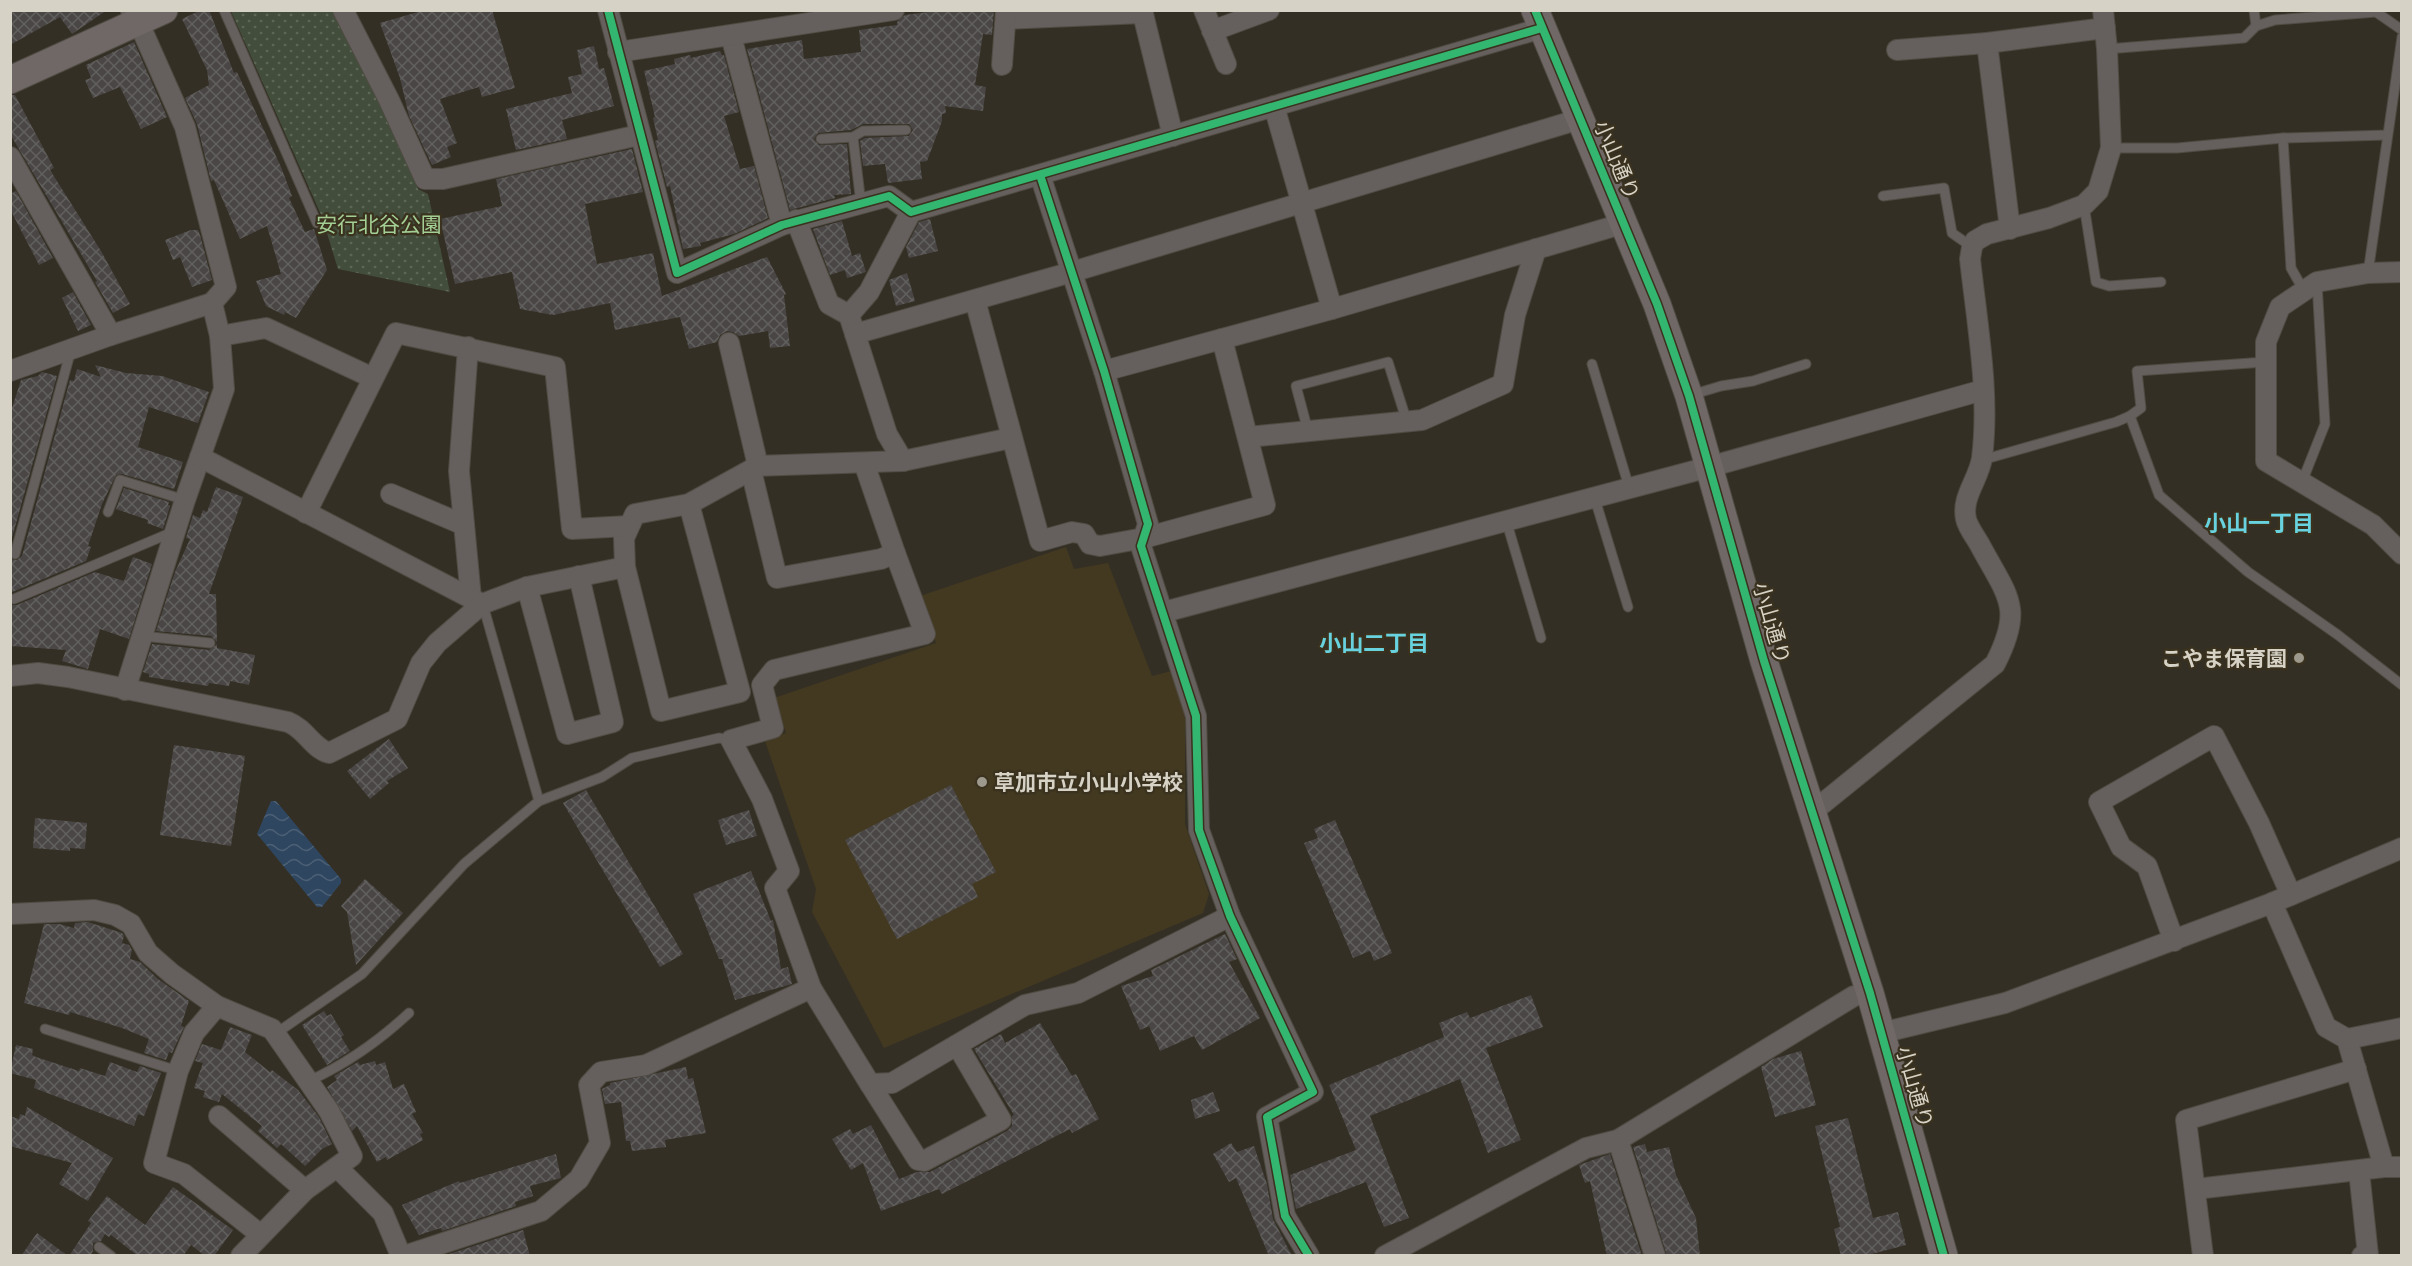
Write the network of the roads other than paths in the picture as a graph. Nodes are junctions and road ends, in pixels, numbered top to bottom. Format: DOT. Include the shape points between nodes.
graph roads {
  1 [pos="164,10"];
  2 [pos="224,10"];
  3 [pos="343,10"];
  4 [pos="608,10"];
  5 [pos="894,10"];
  6 [pos="1204,10"];
  7 [pos="1269,10"];
  8 [pos="2254,10"];
  9 [pos="1143,12"];
  10 [pos="2385,14"];
  11 [pos="1006,15"];
  12 [pos="134,16"];
  13 [pos="1538,19"];
  14 [pos="2104,19"];
  15 [pos="2256,26"];
  16 [pos="1212,30"];
  17 [pos="2402,30"];
  18 [pos="731,36"];
  19 [pos="2402,37"];
  20 [pos="1987,43"];
  21 [pos="2107,49"];
  22 [pos="1897,50"];
  23 [pos="618,52"];
  24 [pos="1226,64"];
  25 [pos="1002,65"];
  26 [pos="10,80"];
  27 [pos="1274,106"];
  28 [pos="1581,119"];
  29 [pos="906,130"];
  30 [pos="639,135"];
  31 [pos="2387,135"];
  32 [pos="1173,136"];
  33 [pos="853,137"];
  34 [pos="2283,138"];
  35 [pos="820,139"];
  36 [pos="2111,148"];
  37 [pos="10,157"];
  38 [pos="1040,175"];
  39 [pos="1883,196"];
  40 [pos="861,204"];
  41 [pos="1302,204"];
  42 [pos="2084,205"];
  43 [pos="911,212"];
  44 [pos="317,223"];
  45 [pos="789,223"];
  46 [pos="1625,223"];
  47 [pos="2010,229"];
  48 [pos="1972,247"];
  49 [pos="1536,249"];
  50 [pos="1072,272"];
  51 [pos="2402,272"];
  52 [pos="2368,273"];
  53 [pos="2161,282"];
  54 [pos="2311,287"];
  55 [pos="975,300"];
  56 [pos="212,303"];
  57 [pos="1332,309"];
  58 [pos="849,315"];
  59 [pos="855,334"];
  60 [pos="111,335"];
  61 [pos="220,336"];
  62 [pos="1222,339"];
  63 [pos="729,343"];
  64 [pos="468,347"];
  65 [pos="71,350"];
  66 [pos="2265,362"];
  67 [pos="1592,364"];
  68 [pos="1806,364"];
  69 [pos="10,371"];
  70 [pos="1104,371"];
  71 [pos="373,378"];
  72 [pos="1983,390"];
  73 [pos="1689,396"];
  74 [pos="2130,416"];
  75 [pos="1407,422"];
  76 [pos="1308,431"];
  77 [pos="1248,437"];
  78 [pos="1011,438"];
  79 [pos="200,457"];
  80 [pos="1982,460"];
  81 [pos="903,461"];
  82 [pos="864,463"];
  83 [pos="1709,467"];
  84 [pos="755,468"];
  85 [pos="2302,482"];
  86 [pos="1629,487"];
  87 [pos="391,494"];
  88 [pos="1594,496"];
  89 [pos="185,500"];
  90 [pos="689,504"];
  91 [pos="108,512"];
  92 [pos="306,513"];
  93 [pos="1506,520"];
  94 [pos="464,525"];
  95 [pos="629,526"];
  96 [pos="175,531"];
  97 [pos="1144,538"];
  98 [pos="895,553"];
  99 [pos="15,554"];
  100 [pos="2402,554"];
  101 [pos="625,567"];
  102 [pos="579,576"];
  103 [pos="527,587"];
  104 [pos="14,599"];
  105 [pos="476,600"];
  106 [pos="1628,607"];
  107 [pos="1164,612"];
  108 [pos="142,636"];
  109 [pos="1541,638"];
  110 [pos="210,644"];
  111 [pos="770,675"];
  112 [pos="10,676"];
  113 [pos="2402,685"];
  114 [pos="125,690"];
  115 [pos="740,692"];
  116 [pos="731,740"];
  117 [pos="539,801"];
  118 [pos="1811,813"];
  119 [pos="2402,848"];
  120 [pos="2291,895"];
  121 [pos="2272,903"];
  122 [pos="10,914"];
  123 [pos="1230,916"];
  124 [pos="2174,941"];
  125 [pos="811,988"];
  126 [pos="1870,993"];
  127 [pos="217,1006"];
  128 [pos="409,1013"];
  129 [pos="2402,1028"];
  130 [pos="45,1029"];
  131 [pos="1881,1033"];
  132 [pos="275,1034"];
  133 [pos="2347,1039"];
  134 [pos="957,1045"];
  135 [pos="2356,1069"];
  136 [pos="178,1071"];
  137 [pos="309,1081"];
  138 [pos="870,1084"];
  139 [pos="219,1116"];
  140 [pos="1618,1140"];
  141 [pos="337,1167"];
  142 [pos="2393,1167"];
  143 [pos="2359,1170"];
  144 [pos="2196,1189"];
  145 [pos="305,1190"];
  146 [pos="261,1235"];
  147 [pos="99,1247"];
  148 [pos="111,1256"];
  149 [pos="241,1256"];
  150 [pos="403,1256"];
  151 [pos="1309,1256"];
  152 [pos="1385,1256"];
  153 [pos="1655,1256"];
  154 [pos="1944,1256"];
  155 [pos="2203,1256"];
  156 [pos="2362,1256"];
  1 -- 12 [label="street"];
  2 -- 44 [label="lane"];
  3 -- 30 [label="street" via="424,179 443,179"];
  4 -- 23 [label="street"];
  5 -- 18 [label="street"];
  6 -- 16 [label="street"];
  7 -- 16 [label="street"];
  8 -- 15 [label="lane"];
  9 -- 11 [label="street"];
  9 -- 32 [label="street"];
  10 -- 15 [label="lane" via="2275,20"];
  10 -- 17 [label="lane"];
  11 -- 25 [label="street"];
  12 -- 26 [label="street"];
  12 -- 56 [label="street" via="185,127 226,287"];
  13 -- 27 [label="street"];
  13 -- 28 [label="street, 小山通り"];
  14 -- 20 [label="street"];
  14 -- 21 [label="street"];
  15 -- 21 [label="lane" via="2244,38"];
  16 -- 24 [label="street"];
  18 -- 23 [label="street"];
  18 -- 45 [label="street"];
  19 -- 31 [label="lane"];
  20 -- 22 [label="street"];
  20 -- 47 [label="street"];
  21 -- 36 [label="street"];
  23 -- 30 [label="street"];
  27 -- 32 [label="street"];
  27 -- 41 [label="street"];
  28 -- 41 [label="street"];
  28 -- 46 [label="street, 小山通り"];
  29 -- 33 [label="lane" via="863,131"];
  30 -- 45 [label="street" via="678,273"];
  31 -- 34 [label="lane"];
  31 -- 52 [label="lane"];
  32 -- 38 [label="street"];
  33 -- 35 [label="lane"];
  33 -- 40 [label="lane"];
  34 -- 36 [label="lane" via="2177,148"];
  34 -- 54 [label="lane" via="2291,268"];
  36 -- 42 [label="street" via="2098,191"];
  37 -- 60 [label="street"];
  38 -- 43 [label="street"];
  38 -- 50 [label="street"];
  39 -- 48 [label="lane" via="1944,188 1952,233"];
  40 -- 43 [label="street" via="889,196"];
  40 -- 45 [label="street"];
  41 -- 50 [label="street"];
  41 -- 57 [label="street"];
  42 -- 47 [label="street"];
  42 -- 53 [label="lane" via="2096,282 2109,286"];
  43 -- 58 [label="street" via="869,292"];
  45 -- 58 [label="street" via="829,304"];
  46 -- 49 [label="street"];
  46 -- 73 [label="street, 小山通り"];
  47 -- 48 [label="street" via="1987,234"];
  48 -- 72 [label="street"];
  49 -- 57 [label="street"];
  49 -- 75 [label="street" via="1515,315 1503,384 1422,420"];
  50 -- 55 [label="street"];
  50 -- 70 [label="street"];
  51 -- 52 [label="street"];
  52 -- 54 [label="street"];
  54 -- 66 [label="street" via="2280,307 2266,342"];
  54 -- 85 [label="lane" via="2325,424"];
  55 -- 59 [label="street"];
  55 -- 78 [label="street"];
  56 -- 60 [label="street"];
  56 -- 61 [label="street"];
  57 -- 62 [label="street"];
  58 -- 59 [label="street"];
  59 -- 81 [label="street" via="887,434"];
  60 -- 65 [label="street"];
  61 -- 71 [label="street" via="266,328"];
  61 -- 79 [label="street" via="224,389"];
  62 -- 70 [label="street"];
  62 -- 77 [label="street"];
  63 -- 84 [label="street"];
  64 -- 71 [label="street" via="396,333"];
  64 -- 94 [label="street" via="459,471"];
  64 -- 95 [label="street" via="555,367 572,529"];
  65 -- 69 [label="street"];
  65 -- 99 [label="lane"];
  66 -- 74 [label="lane" via="2137,371 2141,408"];
  66 -- 85 [label="street" via="2266,461"];
  67 -- 86 [label="lane"];
  68 -- 73 [label="lane"];
  70 -- 97 [label="street" via="1148,524"];
  71 -- 92 [label="street"];
  72 -- 80 [label="street"];
  72 -- 83 [label="street"];
  73 -- 83 [label="street, 小山通り"];
  74 -- 80 [label="lane"];
  74 -- 113 [label="lane" via="2159,495 2248,572"];
  75 -- 76 [label="street"];
  75 -- 76 [label="lane" via="1388,362 1296,386"];
  76 -- 77 [label="street"];
  77 -- 97 [label="street" via="1266,505"];
  78 -- 81 [label="street"];
  78 -- 97 [label="street" via="1040,542 1072,532 1084,534 1090,544 1100,546"];
  79 -- 89 [label="street"];
  79 -- 92 [label="street"];
  80 -- 118 [label="street" via="1966,499 1966,520 2011,601 2011,621 2004,646 1995,664"];
  81 -- 82 [label="street"];
  82 -- 84 [label="street"];
  82 -- 98 [label="street"];
  83 -- 86 [label="street"];
  83 -- 118 [label="street, 小山通り"];
  84 -- 90 [label="street"];
  84 -- 98 [label="street" via="777,578"];
  85 -- 100 [label="street" via="2373,525"];
  86 -- 88 [label="street"];
  87 -- 94 [label="street"];
  88 -- 93 [label="street"];
  88 -- 106 [label="lane"];
  89 -- 91 [label="lane" via="120,480"];
  89 -- 96 [label="street"];
  90 -- 95 [label="street" via="634,514"];
  90 -- 115 [label="street"];
  92 -- 105 [label="street"];
  93 -- 107 [label="street"];
  93 -- 109 [label="lane"];
  94 -- 105 [label="street"];
  95 -- 101 [label="street" via="624,538"];
  96 -- 104 [label="lane"];
  96 -- 108 [label="street"];
  97 -- 107 [label="street" via="1141,546"];
  98 -- 111 [label="street" via="925,634 774,670"];
  101 -- 102 [label="street"];
  101 -- 115 [label="street" via="661,711"];
  102 -- 103 [label="street"];
  102 -- 103 [label="street" via="613,722 567,734"];
  103 -- 105 [label="street"];
  105 -- 114 [label="street" via="421,663 398,719 329,753 320,750 300,726 288,722"];
  105 -- 117 [label="lane"];
  107 -- 123 [label="street" via="1196,716 1198,830"];
  108 -- 110 [label="lane"];
  108 -- 114 [label="street"];
  111 -- 115 [label="street" via="754,679"];
  111 -- 116 [label="street" via="762,685 773,728"];
  112 -- 114 [label="street" via="38,673"];
  116 -- 117 [label="lane" via="720,738 632,758 602,777"];
  116 -- 125 [label="street" via="762,799 789,871 775,888"];
  117 -- 132 [label="lane" via="464,864 362,974"];
  118 -- 126 [label="street, 小山通り"];
  119 -- 120 [label="street"];
  120 -- 121 [label="street"];
  120 -- 124 [label="street" via="2214,736 2099,802 2121,847 2147,866"];
  121 -- 124 [label="street"];
  121 -- 133 [label="street" via="2326,1027"];
  122 -- 127 [label="street" via="94,910 115,915 131,924 148,953"];
  123 -- 134 [label="street" via="1078,993 1025,1005"];
  123 -- 151 [label="street" via="1313,1092 1267,1118 1285,1216"];
  124 -- 131 [label="street" via="2005,1003"];
  125 -- 138 [label="street"];
  125 -- 150 [label="street" via="646,1065 601,1072 589,1085 600,1143 579,1179 541,1211"];
  126 -- 131 [label="street, 小山通り"];
  126 -- 140 [label="street" via="1854,996"];
  127 -- 132 [label="street" via="272,1029"];
  127 -- 136 [label="street" via="194,1033"];
  128 -- 137 [label="lane" via="386,1034 333,1070"];
  129 -- 133 [label="street"];
  130 -- 136 [label="lane"];
  131 -- 154 [label="street, 小山通り"];
  132 -- 137 [label="street"];
  133 -- 135 [label="street"];
  134 -- 138 [label="street" via="892,1083"];
  134 -- 138 [label="street" via="1001,1120 924,1161 918,1160"];
  135 -- 142 [label="street"];
  135 -- 144 [label="street" via="2186,1120"];
  136 -- 146 [label="street" via="154,1163 183,1173"];
  137 -- 141 [label="street" via="351,1156"];
  139 -- 145 [label="street"];
  140 -- 152 [label="street" via="1586,1148"];
  140 -- 153 [label="street"];
  141 -- 145 [label="street"];
  141 -- 150 [label="street" via="383,1213"];
  142 -- 143 [label="street"];
  143 -- 144 [label="street"];
  143 -- 156 [label="street" via="2368,1255"];
  144 -- 155 [label="street"];
  145 -- 146 [label="street"];
  146 -- 149 [label="street"];
  147 -- 148 [label="lane"];
}
